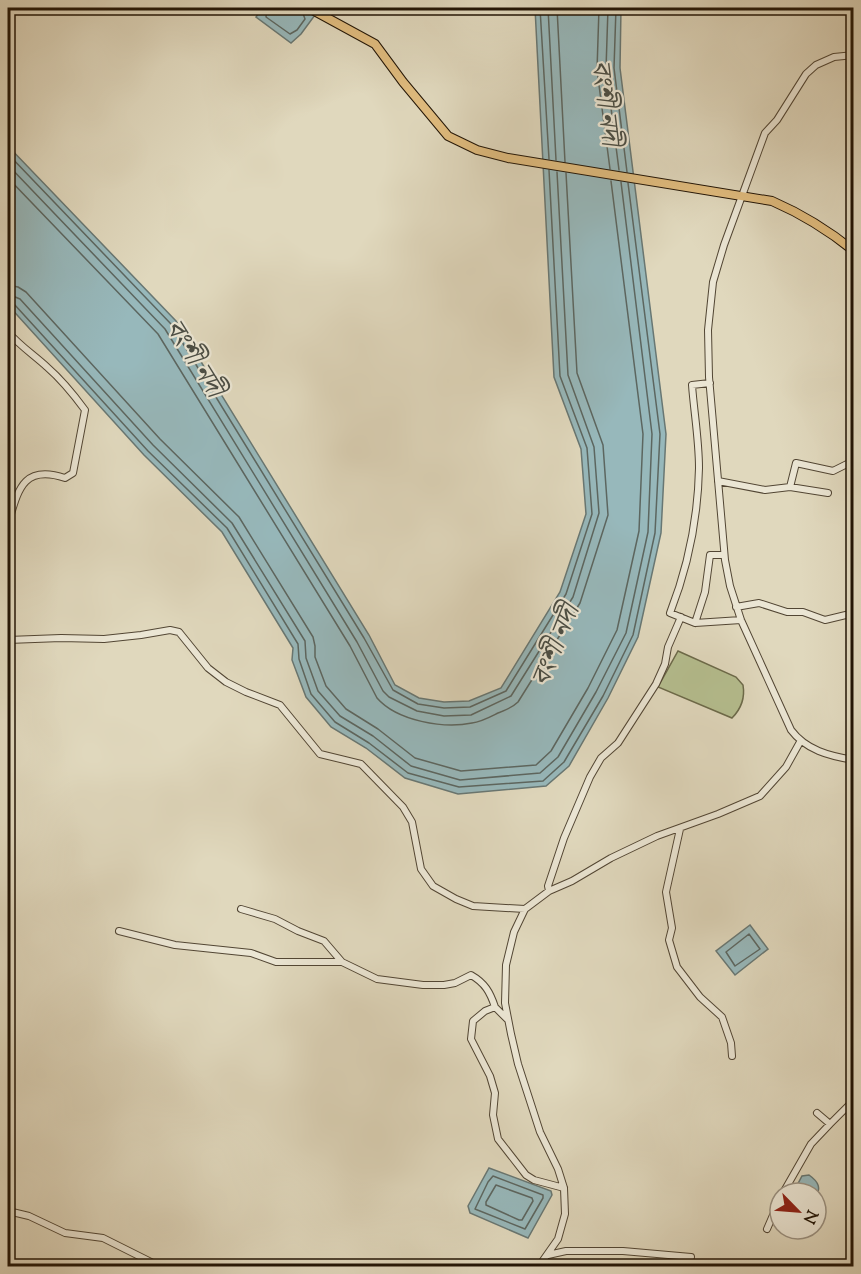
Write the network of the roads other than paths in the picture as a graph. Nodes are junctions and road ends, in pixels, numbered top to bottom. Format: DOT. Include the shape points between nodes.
graph roads {
  1 [pos="309,8"];
  2 [pos="854,56"];
  3 [pos="742,198"];
  4 [pos="854,251"];
  5 [pos="8,332"];
  6 [pos="710,383"];
  7 [pos="854,465"];
  8 [pos="718,481"];
  9 [pos="790,487"];
  10 [pos="828,493"];
  11 [pos="8,524"];
  12 [pos="724,555"];
  13 [pos="736,607"];
  14 [pos="854,613"];
  15 [pos="681,617"];
  16 [pos="741,620"];
  17 [pos="695,623"];
  18 [pos="8,640"];
  19 [pos="800,742"];
  20 [pos="854,760"];
  21 [pos="680,829"];
  22 [pos="549,891"];
  23 [pos="241,909"];
  24 [pos="525,909"];
  25 [pos="119,931"];
  26 [pos="342,962"];
  27 [pos="495,1007"];
  28 [pos="850,1008"];
  29 [pos="854,1017"];
  30 [pos="508,1021"];
  31 [pos="732,1056"];
  32 [pos="854,1100"];
  33 [pos="817,1113"];
  34 [pos="830,1124"];
  35 [pos="790,1181"];
  36 [pos="564,1188"];
  37 [pos="8,1211"];
  38 [pos="548,1255"];
  39 [pos="691,1257"];
  40 [pos="159,1266"];
  41 [pos="542,1266"];
  1 -- 3 [label="main road" via="375,44 448,136 477,150"];
  2 -- 3 [label="street" via="834,57 806,74 765,134"];
  3 -- 4 [label="main road" via="772,201 796,211"];
  3 -- 6 [label="street" via="713,282 708,330"];
  5 -- 11 [label="street" via="70,390 85,410 73,473 65,478 49,474 27,479 18,488"];
  6 -- 8 [label="street"];
  6 -- 15 [label="street" via="692,385 699,466 688,555 670,613"];
  7 -- 9 [label="street" via="833,471 796,463"];
  8 -- 9 [label="street" via="765,490"];
  8 -- 12 [label="street"];
  9 -- 10 [label="street"];
  12 -- 13 [label="street"];
  12 -- 17 [label="street" via="710,555 705,592"];
  13 -- 14 [label="street" via="759,603 825,620"];
  13 -- 16 [label="street"];
  15 -- 17 [label="street"];
  15 -- 22 [label="street" via="656,684 618,743 601,758 590,777 564,838"];
  16 -- 17 [label="street"];
  16 -- 19 [label="street" via="788,725"];
  18 -- 24 [label="street" via="104,639 179,632 208,668 226,682 280,705 320,754 361,764 403,807 412,822 421,869 433,886 473,906"];
  19 -- 20 [label="street"];
  19 -- 21 [label="street" via="786,767 760,796"];
  21 -- 22 [label="street" via="657,836"];
  21 -- 31 [label="street" via="666,892 672,928 669,940 677,967 722,1017"];
  22 -- 24 [label="street"];
  23 -- 26 [label="street" via="324,941"];
  24 -- 30 [label="street" via="514,932 506,965"];
  25 -- 26 [label="street" via="175,945 251,953 276,962"];
  26 -- 27 [label="street" via="377,979 423,985 455,983 471,975 490,992"];
  27 -- 30 [label="street"];
  27 -- 36 [label="street" via="473,1022 471,1039 495,1093 493,1115 498,1139 526,1175"];
  28 -- 29 [label="street"];
  30 -- 36 [label="street" via="537,1124"];
  32 -- 34 [label="street"];
  33 -- 34 [label="street"];
  34 -- 35 [label="street" via="811,1144"];
  36 -- 38 [label="street" via="565,1214 558,1239"];
  37 -- 40 [label="street" via="29,1216 64,1233 103,1238"];
  38 -- 39 [label="street" via="566,1251 623,1251"];
  38 -- 41 [label="street"];
}
